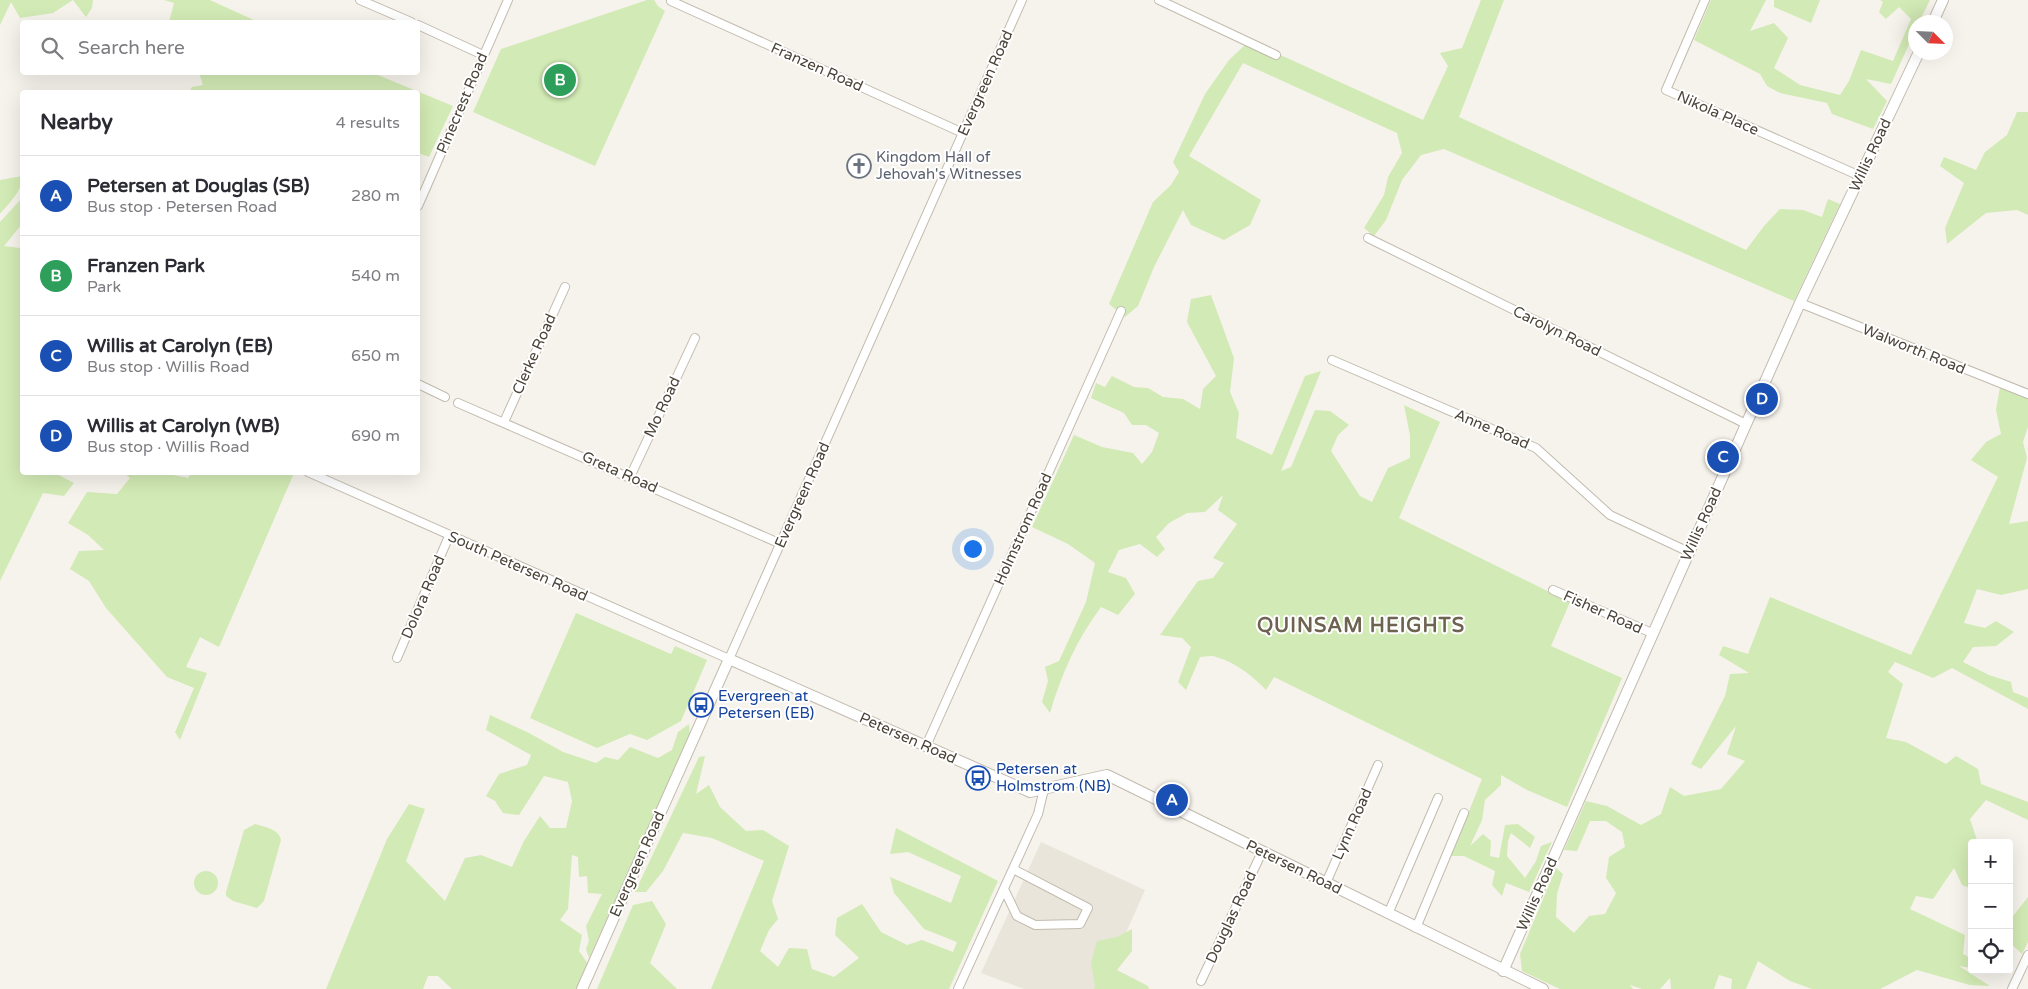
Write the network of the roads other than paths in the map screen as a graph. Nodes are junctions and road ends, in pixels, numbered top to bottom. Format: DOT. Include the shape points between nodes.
graph roads {
  1 [pos="360,0"];
  2 [pos="508,0"];
  3 [pos="1022,0"];
  4 [pos="1159,0"];
  5 [pos="1705,0"];
  6 [pos="1944,0"];
  7 [pos="671,1"];
  8 [pos="1936,15"];
  9 [pos="406,20"];
  10 [pos="420,27"];
  11 [pos="483,55"];
  12 [pos="1276,55"];
  13 [pos="1915,60"];
  14 [pos="962,132"];
  15 [pos="1860,176"];
  16 [pos="420,201"];
  17 [pos="1368,238"];
  18 [pos="565,287"];
  19 [pos="1800,303"];
  20 [pos="1121,311"];
  21 [pos="695,338"];
  22 [pos="1332,360"];
  23 [pos="420,385"];
  24 [pos="2028,394"];
  25 [pos="445,397"];
  26 [pos="458,403"];
  27 [pos="504,422"];
  28 [pos="1746,424"];
  29 [pos="315,475"];
  30 [pos="630,477"];
  31 [pos="449,536"];
  32 [pos="781,544"];
  33 [pos="1689,552"];
  34 [pos="1553,590"];
  35 [pos="1652,634"];
  36 [pos="397,658"];
  37 [pos="728,659"];
  38 [pos="926,746"];
  39 [pos="1378,764"];
  40 [pos="1044,789"];
  41 [pos="1438,798"];
  42 [pos="1464,812"];
  43 [pos="1262,852"];
  44 [pos="1013,869"];
  45 [pos="1326,884"];
  46 [pos="1004,889"];
  47 [pos="1388,914"];
  48 [pos="1416,928"];
  49 [pos="2028,954"];
  50 [pos="1504,971"];
  51 [pos="1201,982"];
  52 [pos="1529,986"];
  53 [pos="582,989"];
  54 [pos="958,989"];
  55 [pos="1543,989"];
  56 [pos="2012,989"];
  1 -- 9 [label="street"];
  2 -- 11 [label="street, Pinecrest Road"];
  3 -- 14 [label="street, Evergreen Road"];
  4 -- 12 [label="street"];
  5 -- 15 [label="street, Nikola Place" via="1666,90"];
  6 -- 8 [label="street"];
  7 -- 14 [label="street, Franzen Road"];
  10 -- 11 [label="street"];
  11 -- 16 [label="street, Pinecrest Road"];
  13 -- 15 [label="street, Willis Road"];
  14 -- 32 [label="street, Evergreen Road"];
  15 -- 19 [label="street, Willis Road"];
  17 -- 28 [label="street, Carolyn Road"];
  18 -- 27 [label="street, Clerke Road"];
  19 -- 24 [label="street, Walworth Road"];
  19 -- 28 [label="street, Willis Road"];
  20 -- 38 [label="street, Holmstrom Road"];
  21 -- 30 [label="street, Mo Road"];
  22 -- 33 [label="street, Anne Road" via="1536,448 1610,515"];
  23 -- 25 [label="street"];
  26 -- 27 [label="street, Greta Road"];
  27 -- 30 [label="street, Greta Road"];
  28 -- 33 [label="street, Willis Road"];
  29 -- 31 [label="street, South Petersen Road"];
  30 -- 32 [label="street, Greta Road"];
  31 -- 36 [label="street, Dolora Road"];
  31 -- 37 [label="street, South Petersen Road"];
  32 -- 37 [label="street, Evergreen Road"];
  33 -- 35 [label="street, Willis Road"];
  34 -- 35 [label="street, Fisher Road"];
  35 -- 50 [label="street, Willis Road"];
  37 -- 38 [label="street, Petersen Road"];
  37 -- 53 [label="street, Evergreen Road"];
  38 -- 40 [label="street, Petersen Road" via="1030,792"];
  39 -- 45 [label="street, Lynn Road"];
  40 -- 43 [label="street, Petersen Road" via="1107,775"];
  40 -- 44 [label="street" via="1038,814"];
  41 -- 47 [label="street"];
  42 -- 48 [label="street"];
  43 -- 45 [label="street, Petersen Road"];
  43 -- 51 [label="street, Douglas Road"];
  44 -- 46 [label="street"];
  44 -- 46 [label="street" via="1088,908 1080,924 1035,925 1017,916"];
  45 -- 47 [label="street, Petersen Road"];
  46 -- 54 [label="street"];
  47 -- 48 [label="street, Petersen Road"];
  48 -- 50 [label="street, Petersen Road"];
  49 -- 56 [label="street"];
  50 -- 52 [label="street, Petersen Road"];
  52 -- 55 [label="street, Petersen Road"];
}
